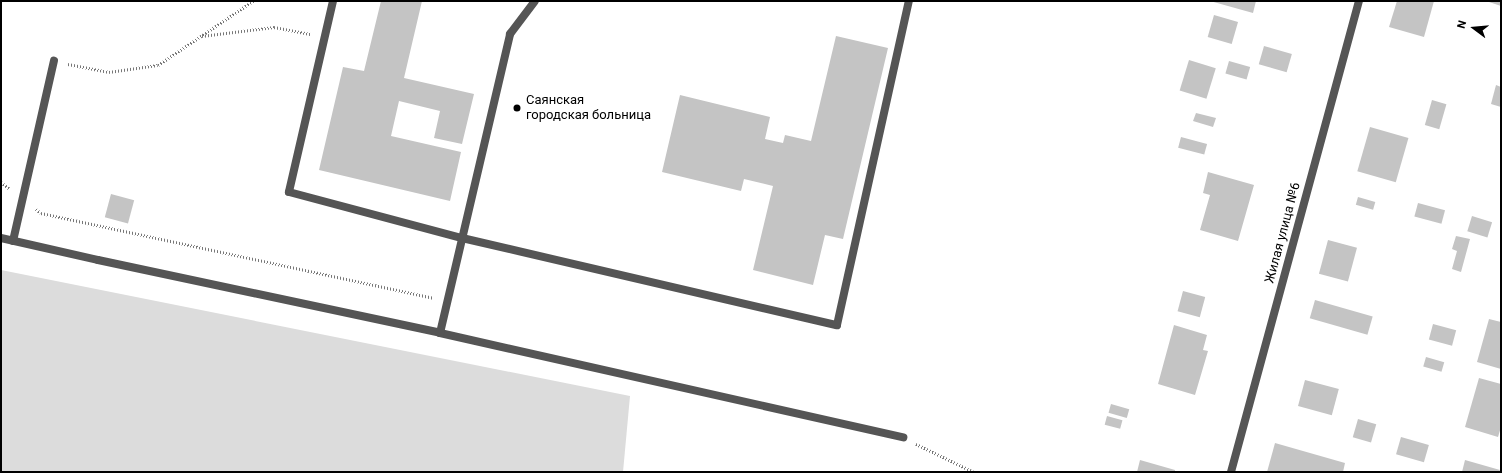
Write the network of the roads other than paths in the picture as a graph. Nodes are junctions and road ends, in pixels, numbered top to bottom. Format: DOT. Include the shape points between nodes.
graph roads {
  1 [pos="333,1"];
  2 [pos="534,1"];
  3 [pos="909,1"];
  4 [pos="1359,1"];
  5 [pos="54,61"];
  6 [pos="1,238"];
  7 [pos="462,238"];
  8 [pos="13,241"];
  9 [pos="440,333"];
  10 [pos="903,437"];
  11 [pos="1231,472"];
  1 -- 7 [label="street" via="289,192"];
  2 -- 7 [label="street" via="510,34"];
  3 -- 7 [label="street" via="838,325"];
  4 -- 11 [label="street, Жилая улица №6"];
  5 -- 8 [label="street"];
  6 -- 8 [label="street"];
  7 -- 9 [label="street"];
  8 -- 9 [label="street"];
  9 -- 10 [label="street"];
}
